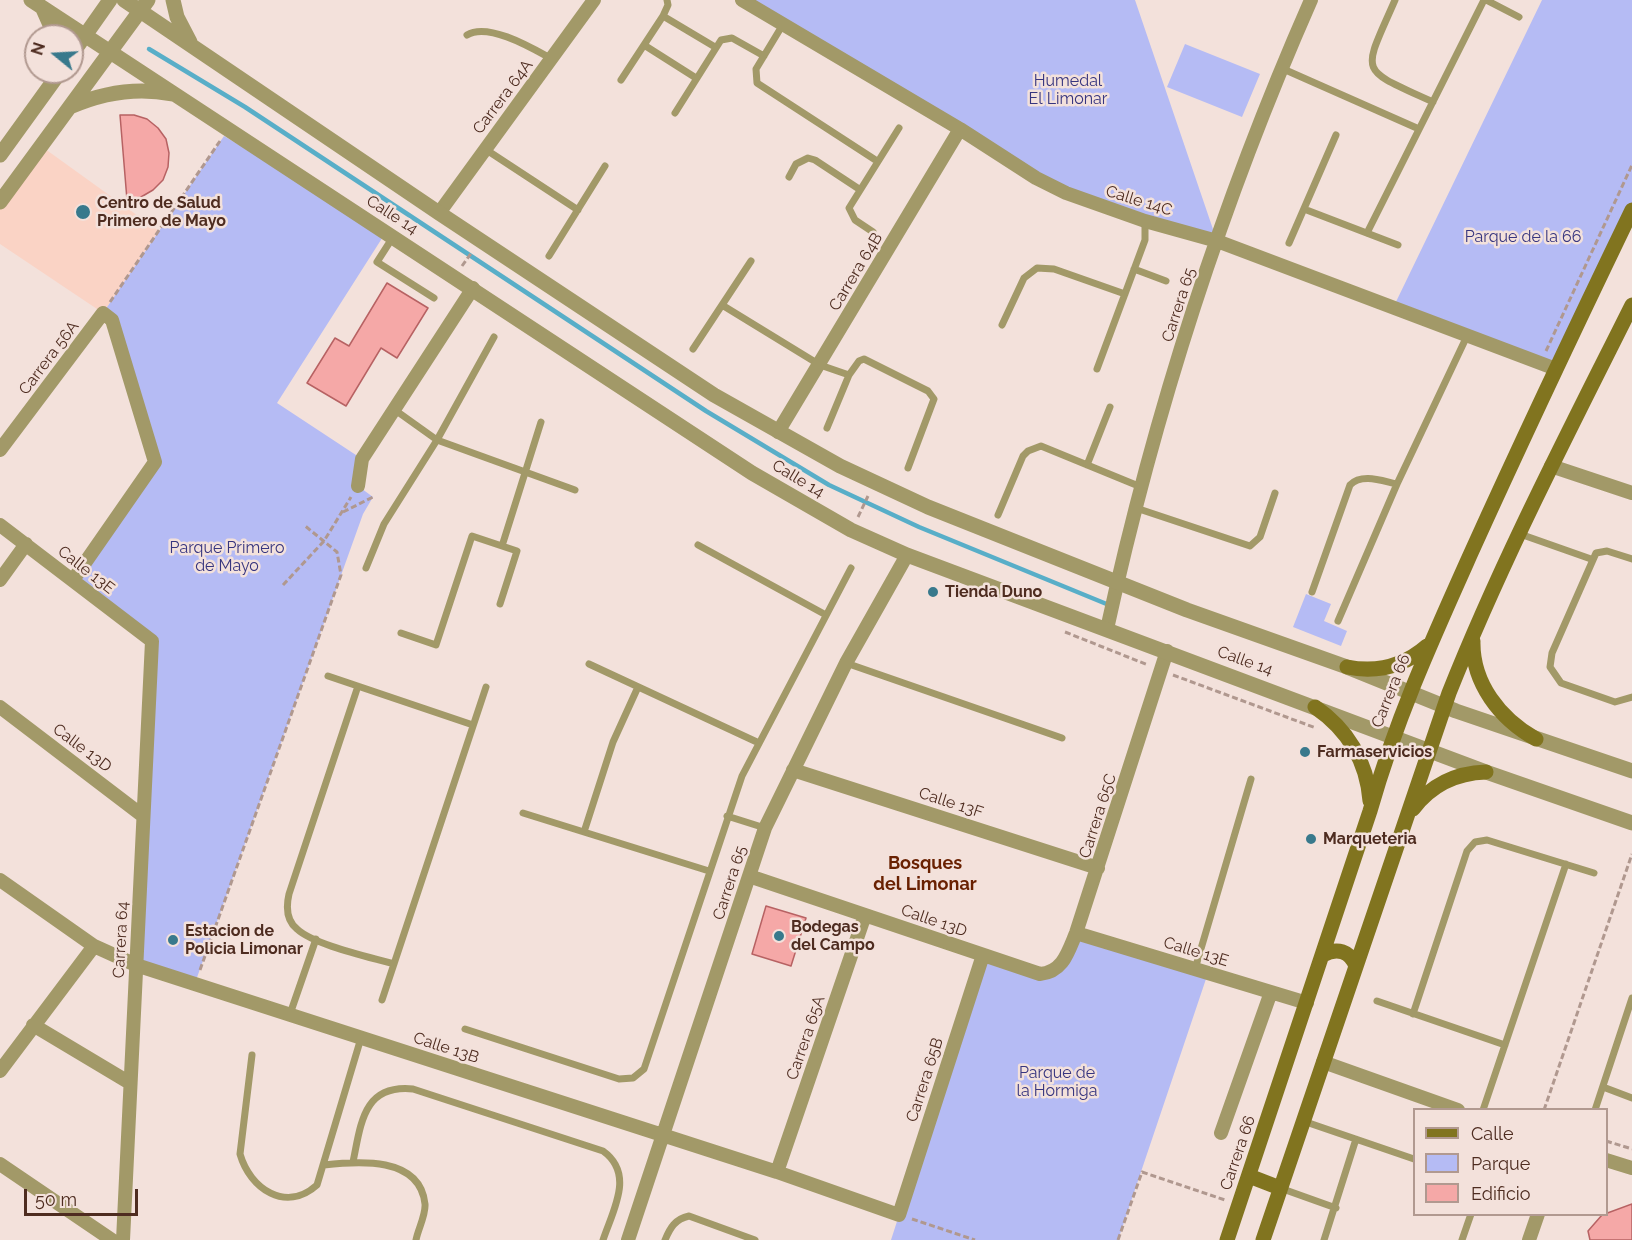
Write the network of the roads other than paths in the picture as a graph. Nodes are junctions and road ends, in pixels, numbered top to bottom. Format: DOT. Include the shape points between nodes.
graph roads {
  1 [pos="110,0"];
  2 [pos="124,0"];
  3 [pos="173,0"];
  4 [pos="594,0"];
  5 [pos="667,0"];
  6 [pos="742,0"];
  7 [pos="1311,0"];
  8 [pos="1395,0"];
  9 [pos="1485,0"];
  10 [pos="37,3"];
  11 [pos="144,5"];
  12 [pos="663,16"];
  13 [pos="1519,17"];
  14 [pos="48,24"];
  15 [pos="782,26"];
  16 [pos="85,34"];
  17 [pos="467,35"];
  18 [pos="644,45"];
  19 [pos="193,47"];
  20 [pos="715,47"];
  21 [pos="110,51"];
  22 [pos="764,56"];
  23 [pos="552,59"];
  24 [pos="1281,68"];
  25 [pos="696,78"];
  26 [pos="621,80"];
  27 [pos="51,84"];
  28 [pos="180,96"];
  29 [pos="1432,102"];
  30 [pos="70,107"];
  31 [pos="675,112"];
  32 [pos="899,128"];
  33 [pos="960,129"];
  34 [pos="1419,129"];
  35 [pos="1336,135"];
  36 [pos="485,149"];
  37 [pos="0,155"];
  38 [pos="877,161"];
  39 [pos="605,166"];
  40 [pos="789,177"];
  41 [pos="859,189"];
  42 [pos="0,202"];
  43 [pos="1304,209"];
  44 [pos="578,210"];
  45 [pos="1632,210"];
  46 [pos="439,213"];
  47 [pos="1145,222"];
  48 [pos="873,232"];
  49 [pos="1367,233"];
  50 [pos="393,237"];
  51 [pos="1217,241"];
  52 [pos="1289,243"];
  53 [pos="1398,245"];
  54 [pos="549,256"];
  55 [pos="751,261"];
  56 [pos="1134,269"];
  57 [pos="1166,281"];
  58 [pos="473,288"];
  59 [pos="1125,294"];
  60 [pos="434,298"];
  61 [pos="722,304"];
  62 [pos="1632,305"];
  63 [pos="1002,325"];
  64 [pos="1467,336"];
  65 [pos="494,337"];
  66 [pos="693,349"];
  67 [pos="820,365"];
  68 [pos="1097,369"];
  69 [pos="1556,369"];
  70 [pos="849,375"];
  71 [pos="1110,407"];
  72 [pos="395,410"];
  73 [pos="541,422"];
  74 [pos="827,428"];
  75 [pos="778,432"];
  76 [pos="437,440"];
  77 [pos="0,450"];
  78 [pos="1087,465"];
  79 [pos="1551,466"];
  80 [pos="908,468"];
  81 [pos="526,473"];
  82 [pos="1397,484"];
  83 [pos="358,486"];
  84 [pos="1142,487"];
  85 [pos="575,490"];
  86 [pos="1275,493"];
  87 [pos="1632,493"];
  88 [pos="1136,508"];
  89 [pos="998,515"];
  90 [pos="0,525"];
  91 [pos="1520,534"];
  92 [pos="26,544"];
  93 [pos="698,545"];
  94 [pos="502,546"];
  95 [pos="907,555"];
  96 [pos="1591,559"];
  97 [pos="1632,559"];
  98 [pos="366,568"];
  99 [pos="851,568"];
  100 [pos="0,580"];
  101 [pos="73,580"];
  102 [pos="1118,580"];
  103 [pos="1312,592"];
  104 [pos="500,604"];
  105 [pos="826,615"];
  106 [pos="1338,621"];
  107 [pos="1107,629"];
  108 [pos="401,633"];
  109 [pos="1473,633"];
  110 [pos="1432,639"];
  111 [pos="152,641"];
  112 [pos="1167,651"];
  113 [pos="846,663"];
  114 [pos="589,664"];
  115 [pos="1347,668"];
  116 [pos="328,676"];
  117 [pos="358,686"];
  118 [pos="486,687"];
  119 [pos="638,687"];
  120 [pos="1409,691"];
  121 [pos="1632,697"];
  122 [pos="1444,706"];
  123 [pos="0,707"];
  124 [pos="1314,707"];
  125 [pos="473,725"];
  126 [pos="1392,735"];
  127 [pos="1062,738"];
  128 [pos="1536,739"];
  129 [pos="759,743"];
  130 [pos="1429,750"];
  131 [pos="793,770"];
  132 [pos="1632,771"];
  133 [pos="1486,772"];
  134 [pos="1251,779"];
  135 [pos="1370,811"];
  136 [pos="523,813"];
  137 [pos="143,816"];
  138 [pos="727,816"];
  139 [pos="1632,823"];
  140 [pos="765,828"];
  141 [pos="1404,828"];
  142 [pos="584,832"];
  143 [pos="1566,864"];
  144 [pos="1098,868"];
  145 [pos="709,871"];
  146 [pos="1594,873"];
  147 [pos="749,876"];
  148 [pos="0,879"];
  149 [pos="866,915"];
  150 [pos="1076,933"];
  151 [pos="316,939"];
  152 [pos="94,946"];
  153 [pos="983,955"];
  154 [pos="1323,955"];
  155 [pos="136,964"];
  156 [pos="394,964"];
  157 [pos="1356,966"];
  158 [pos="1195,969"];
  159 [pos="1040,974"];
  160 [pos="1271,992"];
  161 [pos="1632,998"];
  162 [pos="382,1000"];
  163 [pos="1377,1002"];
  164 [pos="1306,1003"];
  165 [pos="290,1014"];
  166 [pos="1413,1014"];
  167 [pos="33,1025"];
  168 [pos="465,1029"];
  169 [pos="362,1038"];
  170 [pos="1505,1045"];
  171 [pos="252,1054"];
  172 [pos="1323,1062"];
  173 [pos="0,1071"];
  174 [pos="130,1083"];
  175 [pos="1603,1087"];
  176 [pos="1632,1098"];
  177 [pos="1452,1108"];
  178 [pos="1484,1108"];
  179 [pos="1596,1108"];
  180 [pos="1303,1121"];
  181 [pos="1221,1133"];
  182 [pos="663,1136"];
  183 [pos="1356,1139"];
  184 [pos="1413,1159"];
  185 [pos="1608,1161"];
  186 [pos="352,1162"];
  187 [pos="0,1164"];
  188 [pos="324,1165"];
  189 [pos="1632,1168"];
  190 [pos="777,1172"];
  191 [pos="1249,1176"];
  192 [pos="1280,1188"];
  193 [pos="1336,1208"];
  194 [pos="899,1215"];
  195 [pos="1471,1216"];
  196 [pos="1538,1216"];
  197 [pos="112,1240"];
  198 [pos="123,1240"];
  199 [pos="416,1240"];
  200 [pos="603,1240"];
  201 [pos="628,1240"];
  202 [pos="665,1240"];
  203 [pos="755,1240"];
  204 [pos="1227,1240"];
  205 [pos="1263,1240"];
  206 [pos="1324,1240"];
  207 [pos="1462,1240"];
  208 [pos="1529,1240"];
  1 -- 16 [label="street"];
  2 -- 11 [label="street, Calle 14"];
  3 -- 19 [label="street" via="181,28"];
  4 -- 23 [label="street, Carrera 64A"];
  5 -- 12 [label="lane"];
  6 -- 15 [label="street, Calle 14C"];
  7 -- 24 [label="street, Carrera 65"];
  8 -- 29 [label="lane" via="1371,55 1372,68 1380,77"];
  9 -- 13 [label="lane"];
  9 -- 29 [label="lane"];
  10 -- 14 [label="street"];
  10 -- 16 [label="street, Calle 14"];
  11 -- 19 [label="street, Calle 14"];
  11 -- 21 [label="street"];
  12 -- 18 [label="lane"];
  12 -- 20 [label="lane"];
  15 -- 22 [label="lane"];
  15 -- 33 [label="street, Calle 14C"];
  16 -- 21 [label="street, Calle 14"];
  17 -- 23 [label="lane" via="474,30 490,32 529,45"];
  18 -- 25 [label="lane"];
  18 -- 26 [label="lane"];
  19 -- 46 [label="street, Calle 14"];
  20 -- 22 [label="lane" via="721,40 732,38"];
  20 -- 25 [label="lane"];
  21 -- 28 [label="street, Calle 14"];
  21 -- 30 [label="street"];
  22 -- 38 [label="lane" via="755,74 759,86"];
  23 -- 36 [label="street, Carrera 64A"];
  24 -- 34 [label="lane"];
  24 -- 51 [label="street, Carrera 65"];
  25 -- 31 [label="lane"];
  27 -- 37 [label="street"];
  28 -- 30 [label="street" via="123,92"];
  28 -- 50 [label="street, Calle 14"];
  29 -- 34 [label="lane"];
  30 -- 42 [label="street"];
  32 -- 38 [label="lane"];
  33 -- 47 [label="street, Calle 14C" via="1036,178"];
  33 -- 67 [label="street, Carrera 64B"];
  34 -- 49 [label="lane"];
  35 -- 43 [label="lane"];
  36 -- 44 [label="lane"];
  36 -- 46 [label="street, Carrera 64A"];
  38 -- 41 [label="lane"];
  39 -- 44 [label="lane"];
  40 -- 41 [label="lane" via="796,164 808,158"];
  41 -- 48 [label="lane" via="849,213"];
  43 -- 49 [label="lane"];
  43 -- 52 [label="lane"];
  44 -- 54 [label="lane"];
  45 -- 69 [label="main road, Carrera 66"];
  46 -- 75 [label="street, Calle 14" via="714,395"];
  47 -- 51 [label="street, Calle 14C"];
  47 -- 56 [label="lane" via="1145,240"];
  49 -- 53 [label="lane"];
  50 -- 58 [label="street, Calle 14"];
  50 -- 60 [label="lane" via="377,262"];
  51 -- 64 [label="street, Calle 14C"];
  51 -- 84 [label="street, Carrera 65"];
  55 -- 61 [label="lane"];
  56 -- 57 [label="lane"];
  56 -- 59 [label="lane"];
  58 -- 72 [label="street"];
  58 -- 95 [label="street, Calle 14" via="752,473 851,530"];
  59 -- 63 [label="lane" via="1054,269 1036,268 1024,278"];
  59 -- 68 [label="lane"];
  61 -- 66 [label="lane"];
  61 -- 67 [label="lane"];
  62 -- 79 [label="main road"];
  64 -- 69 [label="street, Calle 14C"];
  64 -- 82 [label="lane"];
  65 -- 76 [label="lane"];
  67 -- 70 [label="lane"];
  67 -- 75 [label="street, Carrera 64B"];
  69 -- 110 [label="main road, Carrera 66"];
  70 -- 74 [label="lane"];
  70 -- 80 [label="lane" via="864,359 928,391 933,399"];
  71 -- 78 [label="lane"];
  72 -- 76 [label="lane"];
  72 -- 83 [label="street" via="362,459"];
  73 -- 81 [label="lane"];
  75 -- 102 [label="street, Calle 14" via="928,507"];
  76 -- 81 [label="lane"];
  76 -- 98 [label="lane" via="384,524"];
  77 -- 101 [label="street, Carrera 56A" via="103,313 112,320 155,462"];
  78 -- 84 [label="lane"];
  78 -- 89 [label="lane" via="1049,447 1028,451"];
  79 -- 87 [label="street"];
  79 -- 91 [label="main road"];
  81 -- 85 [label="lane"];
  81 -- 94 [label="lane"];
  82 -- 103 [label="lane" via="1364,478 1350,484"];
  82 -- 106 [label="lane"];
  84 -- 88 [label="street, Carrera 65"];
  86 -- 88 [label="lane" via="1260,537 1250,546"];
  88 -- 102 [label="street, Carrera 65"];
  90 -- 92 [label="street, Calle 13E"];
  91 -- 96 [label="lane"];
  91 -- 109 [label="main road"];
  92 -- 100 [label="street"];
  92 -- 101 [label="street, Calle 13E"];
  93 -- 105 [label="lane"];
  94 -- 104 [label="lane" via="517,551"];
  94 -- 108 [label="lane" via="472,536 436,645"];
  95 -- 107 [label="street, Calle 14"];
  95 -- 113 [label="street, Carrera 65"];
  96 -- 97 [label="lane" via="1600,550"];
  96 -- 121 [label="lane" via="1552,653 1550,667 1561,684 1615,702"];
  99 -- 105 [label="lane"];
  101 -- 111 [label="street, Calle 13E"];
  102 -- 107 [label="street, Carrera 65"];
  102 -- 115 [label="street, Calle 14" via="1187,610"];
  105 -- 129 [label="lane"];
  107 -- 112 [label="street, Calle 14"];
  109 -- 122 [label="main road"];
  109 -- 128 [label="main road" via="1476,666 1489,696 1509,721"];
  110 -- 115 [label="main road" via="1420,652 1397,665 1372,670"];
  110 -- 120 [label="main road, Carrera 66"];
  111 -- 137 [label="street, Carrera 64"];
  112 -- 124 [label="street, Calle 14"];
  112 -- 144 [label="street, Carrera 65C"];
  113 -- 127 [label="lane"];
  113 -- 131 [label="street, Carrera 65"];
  114 -- 119 [label="lane"];
  115 -- 120 [label="street, Calle 14"];
  116 -- 117 [label="lane"];
  117 -- 125 [label="lane"];
  117 -- 151 [label="lane" via="287,904 291,923"];
  118 -- 125 [label="lane"];
  119 -- 129 [label="lane"];
  119 -- 142 [label="lane" via="613,742"];
  120 -- 122 [label="street, Calle 14"];
  120 -- 126 [label="main road, Carrera 66"];
  122 -- 128 [label="street, Calle 14"];
  122 -- 130 [label="main road"];
  123 -- 137 [label="street, Calle 13D"];
  124 -- 126 [label="street, Calle 14"];
  124 -- 135 [label="main road" via="1340,728 1359,756 1368,783"];
  125 -- 156 [label="lane"];
  126 -- 130 [label="street, Calle 14"];
  126 -- 135 [label="main road, Carrera 66"];
  128 -- 132 [label="street, Calle 14"];
  129 -- 138 [label="lane"];
  130 -- 133 [label="street, Calle 14"];
  130 -- 141 [label="main road"];
  131 -- 140 [label="street, Carrera 65"];
  131 -- 144 [label="street, Calle 13F"];
  133 -- 139 [label="street, Calle 14"];
  133 -- 141 [label="main road" via="1459,776 1435,787 1416,805"];
  134 -- 158 [label="lane"];
  135 -- 154 [label="main road, Carrera 66"];
  136 -- 142 [label="lane"];
  137 -- 155 [label="street, Carrera 64"];
  138 -- 140 [label="lane"];
  138 -- 145 [label="lane"];
  140 -- 147 [label="street, Carrera 65"];
  141 -- 157 [label="main road"];
  142 -- 145 [label="lane"];
  143 -- 146 [label="lane"];
  143 -- 166 [label="lane" via="1487,840 1470,846"];
  143 -- 170 [label="lane"];
  144 -- 150 [label="street, Carrera 65C"];
  145 -- 168 [label="lane" via="648,1062 639,1074 619,1079"];
  147 -- 149 [label="street, Calle 13D"];
  147 -- 182 [label="street, Carrera 65"];
  148 -- 152 [label="street, Calle 13B"];
  149 -- 153 [label="street, Calle 13D"];
  149 -- 190 [label="street, Carrera 65A"];
  150 -- 158 [label="street, Calle 13E"];
  150 -- 159 [label="street, Carrera 65C" via="1061,965 1052,973"];
  151 -- 156 [label="lane"];
  151 -- 165 [label="lane"];
  152 -- 155 [label="street, Calle 13B"];
  152 -- 167 [label="street"];
  153 -- 159 [label="street, Calle 13D"];
  153 -- 194 [label="street, Carrera 65B"];
  154 -- 157 [label="main road" via="1343,951"];
  154 -- 164 [label="main road, Carrera 66"];
  155 -- 165 [label="street, Calle 13B"];
  155 -- 174 [label="street, Carrera 64"];
  156 -- 162 [label="lane"];
  157 -- 172 [label="main road"];
  158 -- 160 [label="street, Calle 13E"];
  160 -- 164 [label="street, Calle 13E"];
  160 -- 181 [label="street"];
  161 -- 175 [label="lane"];
  163 -- 166 [label="lane"];
  164 -- 191 [label="main road, Carrera 66"];
  165 -- 169 [label="street, Calle 13B"];
  166 -- 170 [label="lane"];
  167 -- 173 [label="street"];
  167 -- 174 [label="street"];
  169 -- 182 [label="street, Calle 13B"];
  169 -- 188 [label="lane"];
  170 -- 178 [label="lane"];
  171 -- 188 [label="lane" via="240,1154 252,1180 262,1190 301,1196 317,1185"];
  172 -- 177 [label="street"];
  172 -- 180 [label="main road"];
  174 -- 198 [label="street, Carrera 64"];
  175 -- 176 [label="lane"];
  175 -- 179 [label="lane"];
  180 -- 183 [label="lane"];
  180 -- 192 [label="main road"];
  182 -- 190 [label="street, Calle 13B"];
  182 -- 201 [label="street, Carrera 65"];
  183 -- 184 [label="lane"];
  183 -- 193 [label="lane"];
  185 -- 189 [label="street"];
  186 -- 188 [label="lane"];
  186 -- 199 [label="lane" via="382,1163 415,1181 426,1205"];
  186 -- 200 [label="lane" via="368,1107 387,1090 413,1089 603,1151 611,1157 621,1175 621,1185"];
  187 -- 197 [label="street"];
  190 -- 194 [label="street, Calle 13B"];
  191 -- 192 [label="main road"];
  191 -- 204 [label="main road, Carrera 66"];
  192 -- 193 [label="lane"];
  192 -- 205 [label="main road"];
  193 -- 206 [label="lane"];
  195 -- 207 [label="lane"];
  196 -- 208 [label="street"];
  202 -- 203 [label="lane" via="671,1227 689,1216"];
}
